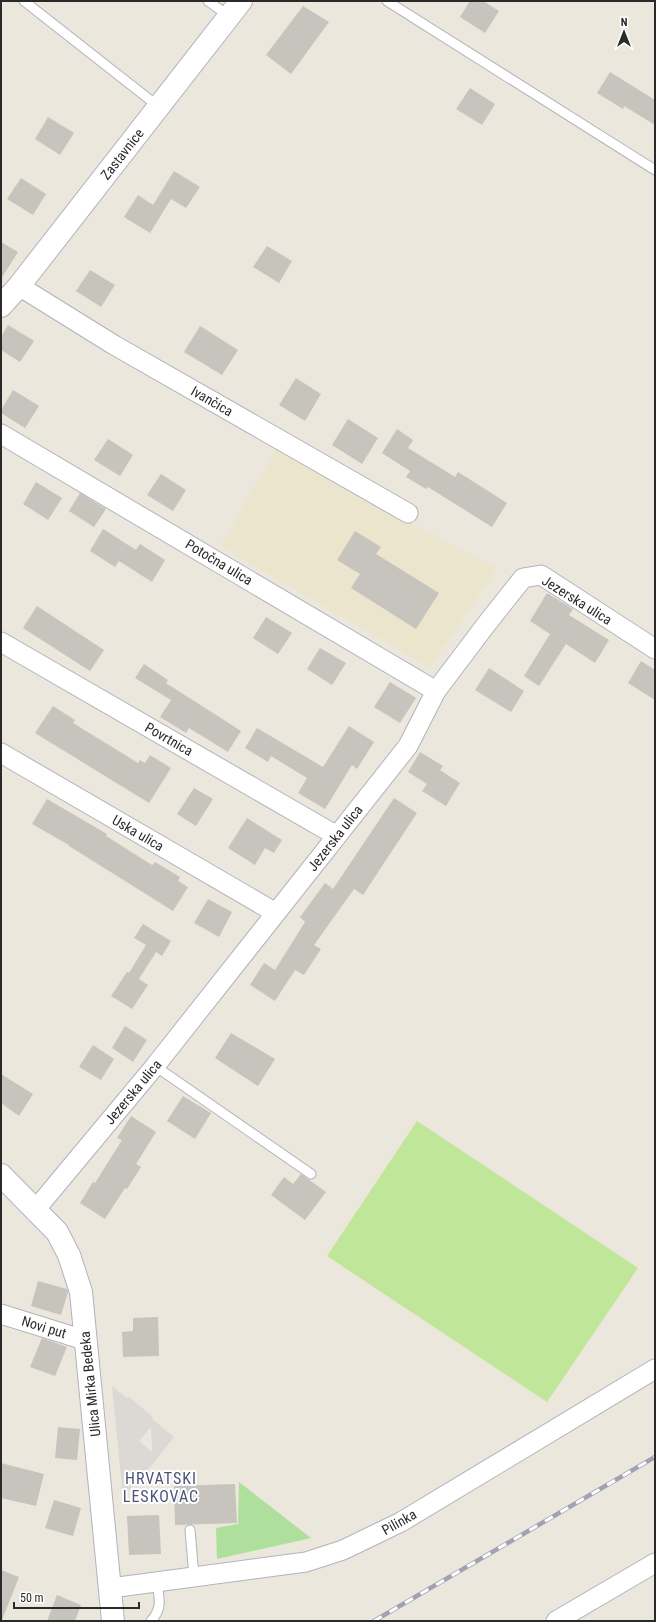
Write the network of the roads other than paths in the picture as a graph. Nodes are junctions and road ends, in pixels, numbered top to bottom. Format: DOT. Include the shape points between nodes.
graph roads {
  1 [pos="24,1"];
  2 [pos="208,1"];
  3 [pos="387,1"];
  4 [pos="235,9"];
  5 [pos="159,107"];
  6 [pos="655,170"];
  7 [pos="19,286"];
  8 [pos="1,306"];
  9 [pos="1,434"];
  10 [pos="408,513"];
  11 [pos="1,642"];
  12 [pos="655,649"];
  13 [pos="436,691"];
  14 [pos="1,754"];
  15 [pos="337,836"];
  16 [pos="276,913"];
  17 [pos="155,1066"];
  18 [pos="312,1174"];
  19 [pos="1,1175"];
  20 [pos="36,1209"];
  21 [pos="1,1314"];
  22 [pos="86,1342"];
  23 [pos="655,1369"];
  24 [pos="190,1530"];
  25 [pos="655,1563"];
  26 [pos="194,1578"];
  27 [pos="157,1582"];
  28 [pos="111,1588"];
  29 [pos="113,1621"];
  30 [pos="151,1621"];
  31 [pos="556,1621"];
  1 -- 5 [label="lane"];
  2 -- 4 [label="lane"];
  3 -- 6 [label="lane"];
  4 -- 5 [label="main road, Zastavnice"];
  5 -- 7 [label="main road, Zastavnice"];
  7 -- 8 [label="main road, Zastavnice"];
  7 -- 10 [label="street, Ivančica" via="114,345"];
  9 -- 13 [label="street, Potočna ulica"];
  11 -- 15 [label="street, Povrtnica"];
  12 -- 13 [label="street, Jezerska ulica" via="541,575 524,578"];
  13 -- 15 [label="street, Jezerska ulica" via="408,746"];
  14 -- 16 [label="street, Uska ulica"];
  15 -- 16 [label="street, Jezerska ulica"];
  16 -- 17 [label="street, Jezerska ulica"];
  17 -- 18 [label="lane"];
  17 -- 20 [label="street, Jezerska ulica"];
  19 -- 20 [label="main road, Ulica Mirka Bedeka"];
  20 -- 22 [label="main road, Ulica Mirka Bedeka" via="57,1232 69,1255 81,1292"];
  21 -- 22 [label="street, Novi put"];
  22 -- 28 [label="main road, Ulica Mirka Bedeka"];
  23 -- 26 [label="street, Pilinka" via="401,1522 344,1550 306,1562"];
  24 -- 26 [label="lane"];
  25 -- 31 [label="street"];
  26 -- 27 [label="street, Pilinka"];
  27 -- 28 [label="street, Pilinka"];
  27 -- 30 [label="lane" via="159,1611"];
  28 -- 29 [label="main road, Ulica Mirka Bedeka"];
}
